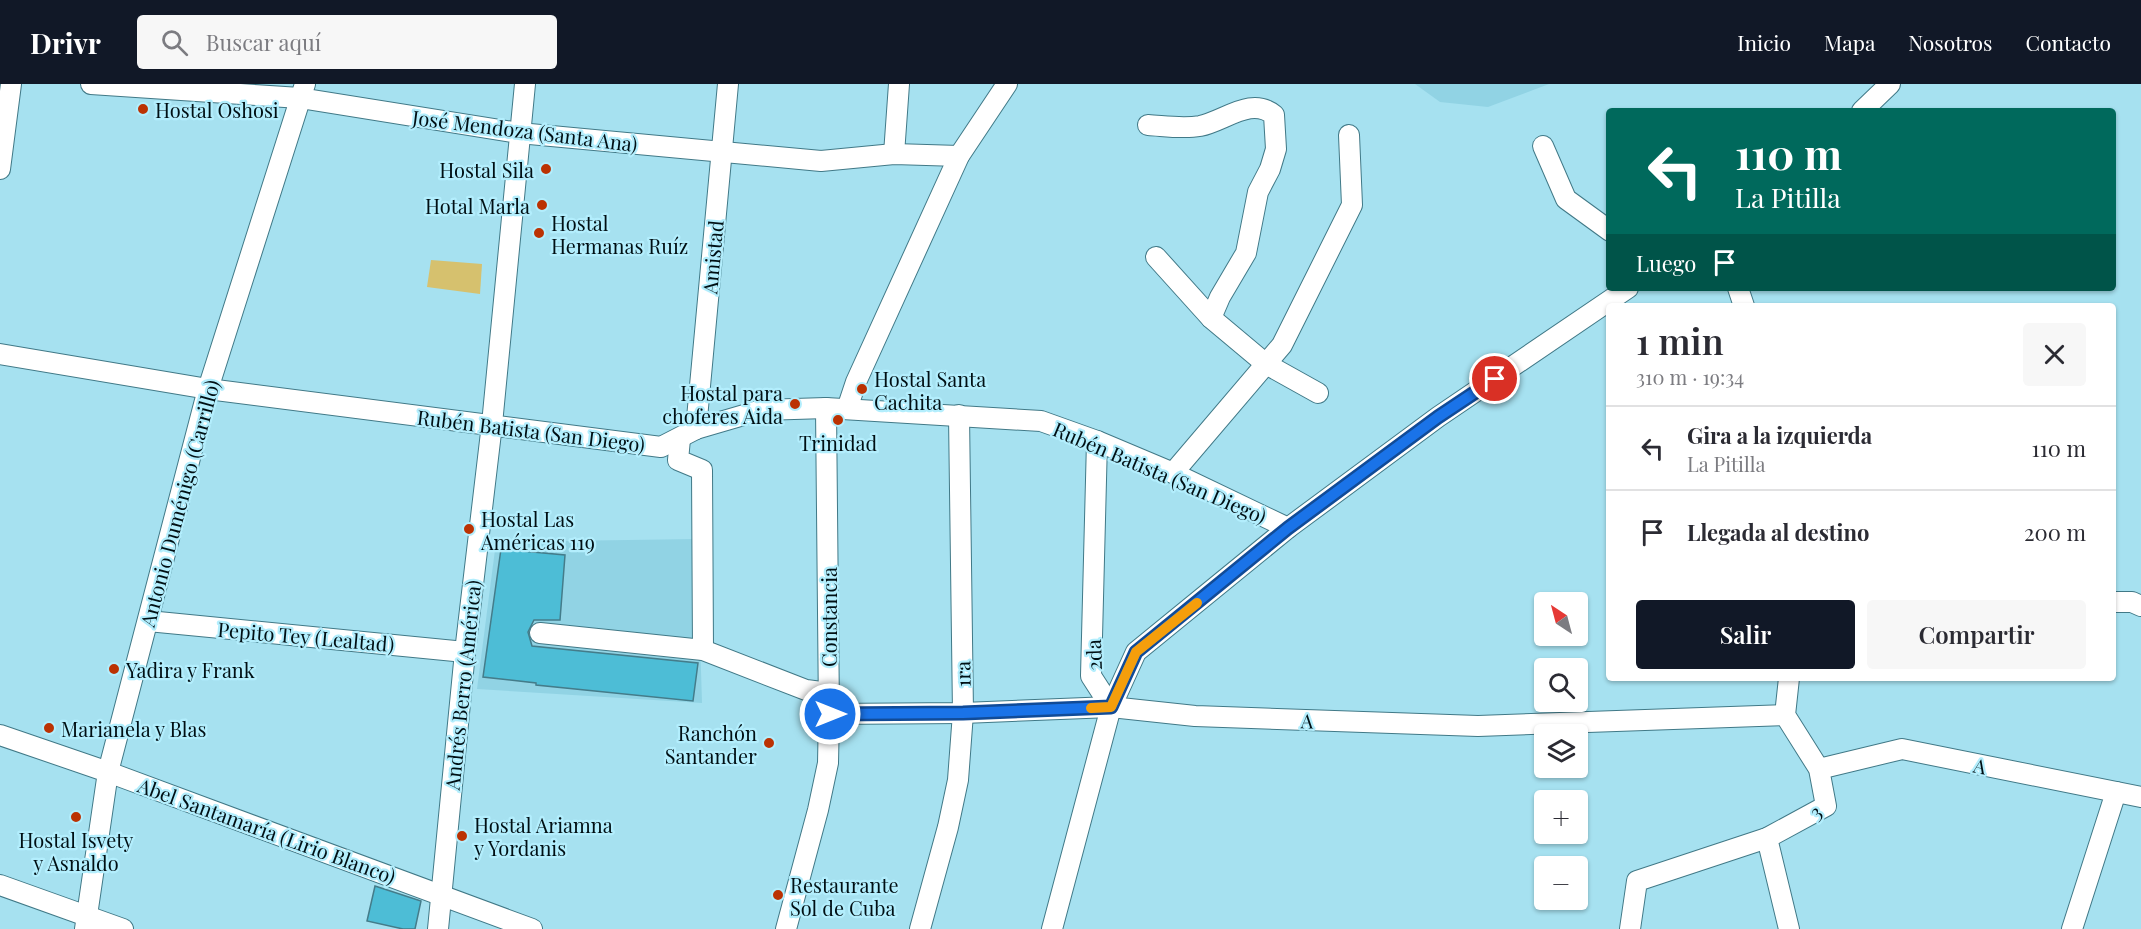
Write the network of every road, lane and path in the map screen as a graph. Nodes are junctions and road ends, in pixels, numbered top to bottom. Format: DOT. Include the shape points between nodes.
graph roads {
  1 [pos="11,84"];
  2 [pos="91,84"];
  3 [pos="525,84"];
  4 [pos="728,84"];
  5 [pos="899,84"];
  6 [pos="1007,84"];
  7 [pos="1890,84"];
  8 [pos="303,91"];
  9 [pos="1865,108"];
  10 [pos="1148,125"];
  11 [pos="519,133"];
  12 [pos="1349,135"];
  13 [pos="1543,146"];
  14 [pos="722,152"];
  15 [pos="894,154"];
  16 [pos="958,156"];
  17 [pos="0,169"];
  18 [pos="1606,228"];
  19 [pos="1156,257"];
  20 [pos="1624,291"];
  21 [pos="1211,318"];
  22 [pos="0,354"];
  23 [pos="1266,364"];
  24 [pos="208,389"];
  25 [pos="1318,393"];
  26 [pos="826,408"];
  27 [pos="847,409"];
  28 [pos="959,415"];
  29 [pos="492,424"];
  30 [pos="688,434"];
  31 [pos="1096,441"];
  32 [pos="1173,473"];
  33 [pos="1288,528"];
  34 [pos="2116,602"];
  35 [pos="2141,606"];
  36 [pos="148,621"];
  37 [pos="540,633"];
  38 [pos="465,651"];
  39 [pos="703,651"];
  40 [pos="1789,681"];
  41 [pos="829,693"];
  42 [pos="1111,707"];
  43 [pos="963,713"];
  44 [pos="830,714"];
  45 [pos="1785,715"];
  46 [pos="0,735"];
  47 [pos="1819,769"];
  48 [pos="108,772"];
  49 [pos="2116,792"];
  50 [pos="2141,797"];
  51 [pos="1767,838"];
  52 [pos="0,885"];
  53 [pos="442,894"];
  54 [pos="85,923"];
  55 [pos="123,929"];
  56 [pos="438,929"];
  57 [pos="532,929"];
  58 [pos="786,929"];
  59 [pos="920,929"];
  60 [pos="1052,929"];
  61 [pos="1630,929"];
  62 [pos="1789,929"];
  63 [pos="2072,929"];
  1 -- 17 [label="street"];
  2 -- 8 [label="street, José Mendoza (Santa Ana)"];
  3 -- 11 [label="street, Andrés Berro (América)"];
  4 -- 14 [label="street, Amistad"];
  5 -- 15 [label="street"];
  6 -- 16 [label="street"];
  7 -- 9 [label="street"];
  8 -- 11 [label="street, José Mendoza (Santa Ana)"];
  8 -- 24 [label="street, Antonio Duménigo (Carrillo)"];
  10 -- 21 [label="street" via="1199,126 1250,107 1265,108 1274,116 1276,149 1258,192 1246,253"];
  11 -- 14 [label="street, José Mendoza (Santa Ana)"];
  11 -- 29 [label="street, Andrés Berro (América)"];
  12 -- 23 [label="street" via="1352,205 1282,345"];
  13 -- 18 [label="street" via="1566,199"];
  14 -- 15 [label="street, José Mendoza (Santa Ana)" via="821,161"];
  14 -- 30 [label="street, Amistad"];
  15 -- 16 [label="street, José Mendoza (Santa Ana)"];
  16 -- 27 [label="street"];
  19 -- 21 [label="street"];
  20 -- 33 [label="street" via="1438,417"];
  21 -- 23 [label="street"];
  22 -- 24 [label="street, Rubén Batista (San Diego)"];
  23 -- 25 [label="street"];
  23 -- 32 [label="street"];
  24 -- 29 [label="street, Rubén Batista (San Diego)"];
  24 -- 36 [label="street, Antonio Duménigo (Carrillo)"];
  26 -- 27 [label="street, Rubén Batista (San Diego)"];
  26 -- 30 [label="street, Rubén Batista (San Diego)" via="761,411"];
  26 -- 41 [label="street, Constancia"];
  27 -- 28 [label="street, Rubén Batista (San Diego)"];
  28 -- 31 [label="street, Rubén Batista (San Diego)" via="1041,421"];
  28 -- 43 [label="street, 1ra"];
  29 -- 30 [label="street, Rubén Batista (San Diego)" via="661,447"];
  29 -- 38 [label="street, Andrés Berro (América)"];
  30 -- 39 [label="street, Amistad" via="678,460 702,470"];
  31 -- 32 [label="street, Rubén Batista (San Diego)"];
  31 -- 42 [label="street, 2da" via="1091,676"];
  32 -- 33 [label="street, Rubén Batista (San Diego)"];
  33 -- 42 [label="street" via="1136,652"];
  34 -- 35 [label="street"];
  36 -- 38 [label="street, Pepito Tey (Lealtad)"];
  36 -- 48 [label="street, Antonio Duménigo (Carrillo)"];
  37 -- 39 [label="street"];
  38 -- 53 [label="street, Andrés Berro (América)"];
  39 -- 41 [label="street" via="806,690"];
  40 -- 45 [label="street"];
  41 -- 44 [label="street, Constancia"];
  42 -- 43 [label="street, A"];
  42 -- 45 [label="street, A" via="1195,716 1478,726"];
  42 -- 60 [label="street"];
  43 -- 44 [label="street, A"];
  43 -- 59 [label="street, 1ra" via="958,780"];
  44 -- 58 [label="street, Constancia" via="828,763"];
  45 -- 47 [label="street, 3"];
  46 -- 48 [label="street, Abel Santamaría (Lirio Blanco)"];
  47 -- 49 [label="street, A" via="1902,749"];
  47 -- 51 [label="street, 3" via="1826,806"];
  48 -- 53 [label="street, Abel Santamaría (Lirio Blanco)"];
  48 -- 54 [label="street, Antonio Duménigo (Carrillo)"];
  49 -- 50 [label="street, A"];
  49 -- 63 [label="street"];
  51 -- 61 [label="street" via="1637,881"];
  51 -- 62 [label="street"];
  52 -- 54 [label="street"];
  53 -- 56 [label="street, Andrés Berro (América)"];
  53 -- 57 [label="street, Abel Santamaría (Lirio Blanco)"];
  54 -- 55 [label="street"];
}
